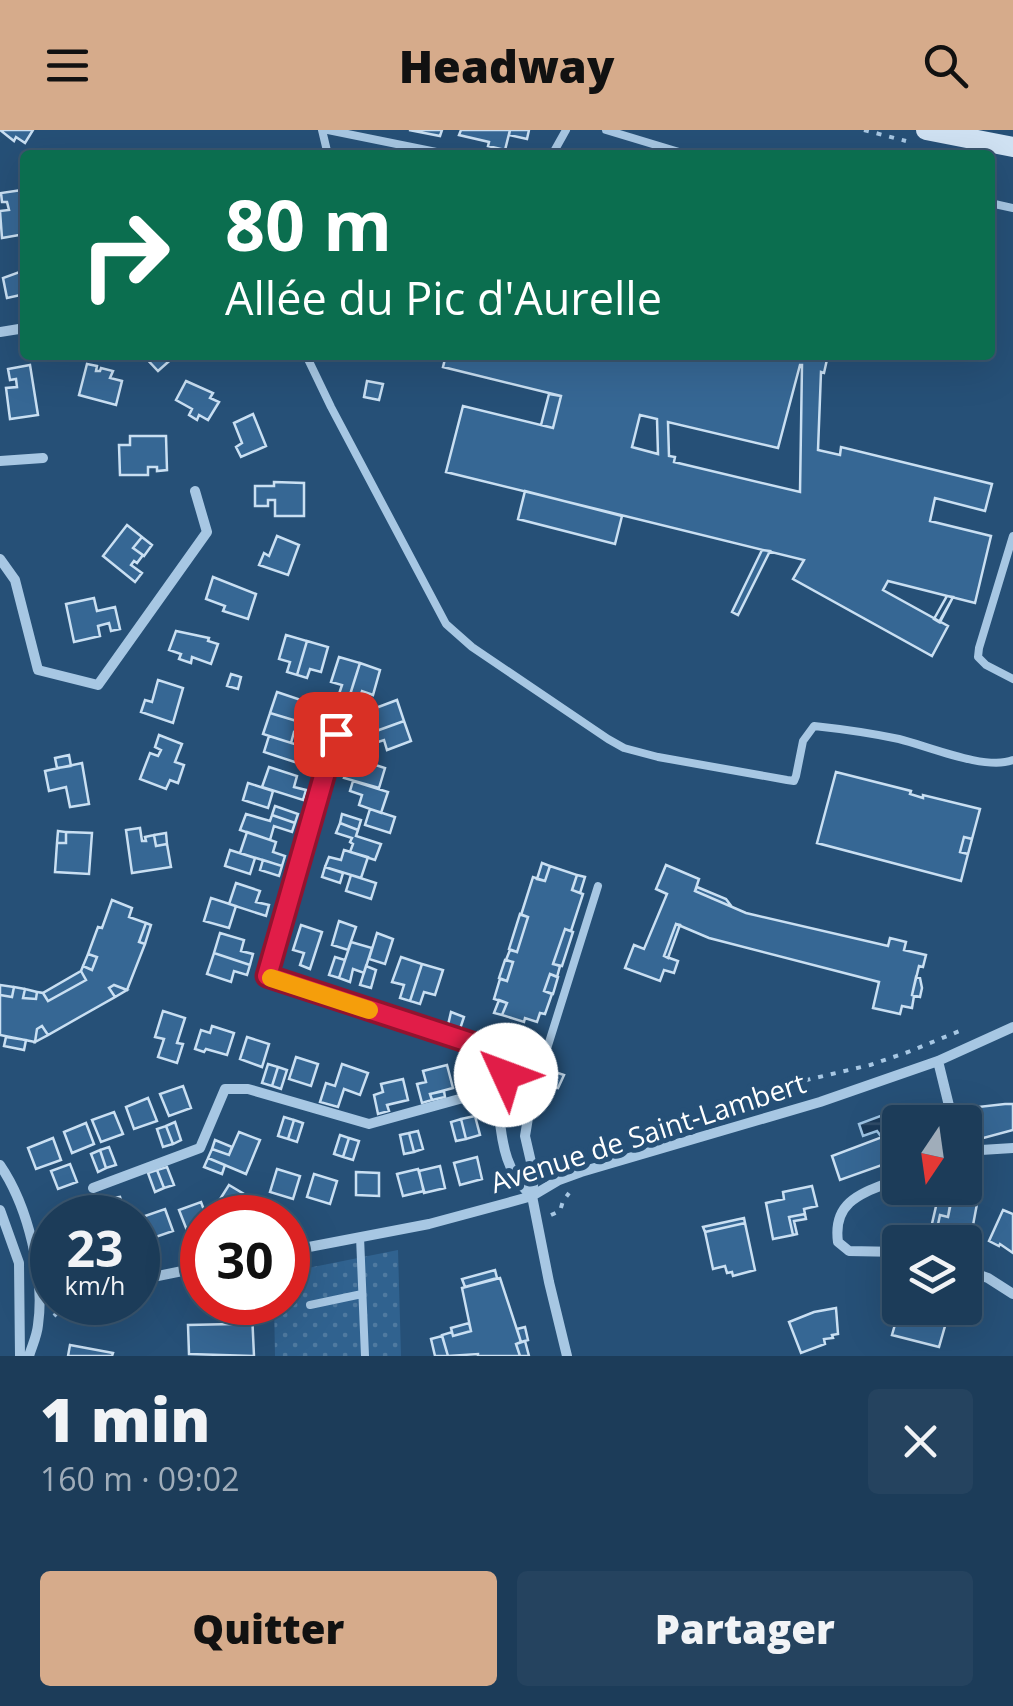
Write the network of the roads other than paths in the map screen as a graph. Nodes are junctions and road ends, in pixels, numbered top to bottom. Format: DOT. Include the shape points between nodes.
graph roads {
  1 [pos="325,130"];
  2 [pos="606,130"];
  3 [pos="926,130"];
  4 [pos="1013,147"];
  5 [pos="427,150"];
  6 [pos="672,150"];
  7 [pos="308,360"];
  8 [pos="43,458"];
  9 [pos="0,461"];
  10 [pos="195,492"];
  11 [pos="1013,536"];
  12 [pos="0,560"];
  13 [pos="1013,680"];
  14 [pos="336,734"];
  15 [pos="1013,760"];
  16 [pos="598,886"];
  17 [pos="1013,1027"];
  18 [pos="938,1061"];
  19 [pos="516,1098"];
  20 [pos="949,1105"];
  21 [pos="1013,1148"];
  22 [pos="982,1151"];
  23 [pos="0,1164"];
  24 [pos="882,1186"];
  25 [pos="93,1188"];
  26 [pos="532,1196"];
  27 [pos="0,1210"];
  28 [pos="360,1237"];
  29 [pos="30,1242"];
  30 [pos="310,1247"];
  31 [pos="882,1252"];
  32 [pos="19,1263"];
  33 [pos="982,1276"];
  34 [pos="30,1286"];
  35 [pos="362,1294"];
  36 [pos="1013,1294"];
  37 [pos="310,1304"];
  38 [pos="38,1325"];
  39 [pos="20,1356"];
  40 [pos="28,1356"];
  41 [pos="364,1356"];
  42 [pos="567,1356"];
  1 -- 5 [label="lane"];
  2 -- 6 [label="lane"];
  3 -- 4 [label="main road"];
  7 -- 15 [label="lane" via="446,624 608,739 658,757 788,780 796,776 803,741 814,726 987,762"];
  8 -- 9 [label="street"];
  10 -- 12 [label="street" via="207,532 98,685 38,670 15,580"];
  11 -- 13 [label="lane" via="978,657"];
  14 -- 19 [label="street" via="267,976 496,1051"];
  16 -- 19 [label="lane" via="540,1071"];
  17 -- 18 [label="street, Avenue de Saint-Lambert"];
  18 -- 20 [label="street"];
  18 -- 26 [label="street, Avenue de Saint-Lambert" via="581,1172"];
  19 -- 25 [label="street" via="464,1098 369,1124 248,1089 225,1089 200,1148"];
  19 -- 26 [label="street" via="529,1112"];
  19 -- 26 [label="street" via="499,1114 502,1137 516,1182"];
  21 -- 22 [label="street"];
  23 -- 29 [label="street"];
  24 -- 31 [label="street" via="855,1198 836,1226 838,1242 849,1251"];
  26 -- 28 [label="street, Avenue de Saint-Lambert"];
  26 -- 42 [label="street"];
  27 -- 32 [label="street"];
  28 -- 30 [label="street, Avenue de Saint-Lambert"];
  28 -- 35 [label="lane"];
  32 -- 34 [label="street"];
  32 -- 39 [label="street"];
  33 -- 36 [label="street"];
  35 -- 37 [label="lane"];
  35 -- 41 [label="lane"];
  38 -- 40 [label="street"];
}
